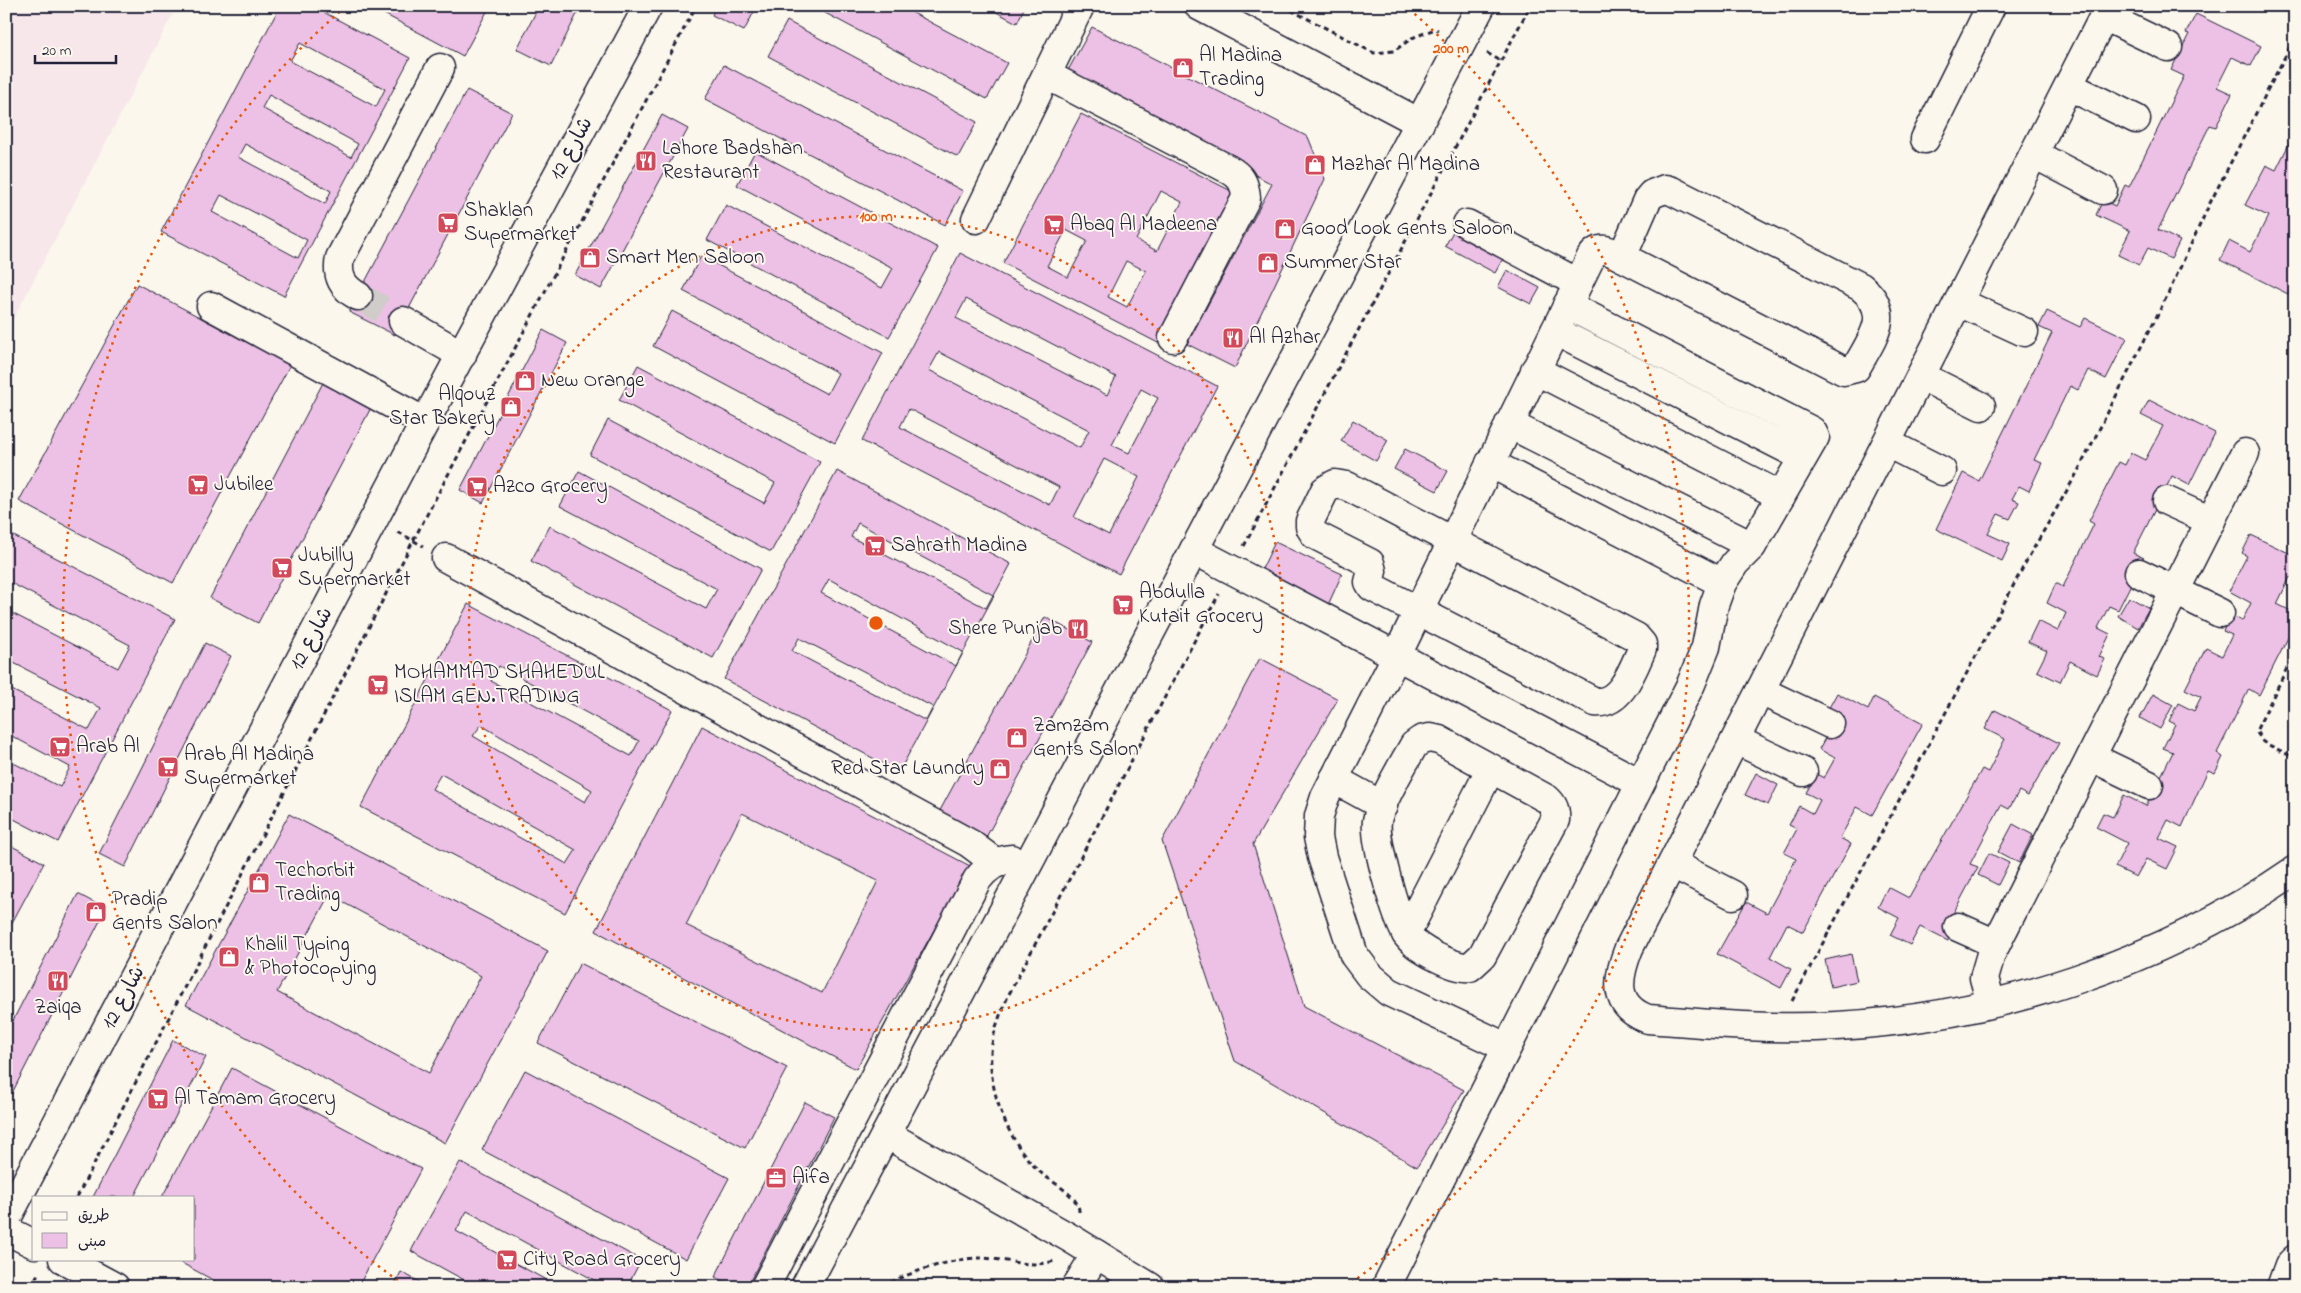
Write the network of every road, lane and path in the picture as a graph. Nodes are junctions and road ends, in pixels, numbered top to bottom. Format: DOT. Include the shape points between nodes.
graph roads {
  1 [pos="648,6"];
  2 [pos="696,6"];
  3 [pos="1080,6"];
  4 [pos="1199,6"];
  5 [pos="1283,6"];
  6 [pos="1481,6"];
  7 [pos="1530,6"];
  8 [pos="1990,6"];
  9 [pos="2107,11"];
  10 [pos="2295,37"];
  11 [pos="1464,39"];
  12 [pos="2168,47"];
  13 [pos="1501,61"];
  14 [pos="440,68"];
  15 [pos="1046,75"];
  16 [pos="2068,86"];
  17 [pos="2136,119"];
  18 [pos="1420,123"];
  19 [pos="1925,139"];
  20 [pos="2034,154"];
  21 [pos="2103,190"];
  22 [pos="976,219"];
  23 [pos="1467,224"];
  24 [pos="1622,257"];
  25 [pos="1573,294"];
  26 [pos="358,296"];
  27 [pos="1959,302"];
  28 [pos="211,306"];
  29 [pos="402,321"];
  30 [pos="1555,331"];
  31 [pos="2024,332"];
  32 [pos="1173,338"];
  33 [pos="462,355"];
  34 [pos="1536,370"];
  35 [pos="1921,376"];
  36 [pos="1981,406"];
  37 [pos="425,422"];
  38 [pos="1509,424"];
  39 [pos="1887,443"];
  40 [pos="1809,447"];
  41 [pos="2246,453"];
  42 [pos="1490,463"];
  43 [pos="1942,471"];
  44 [pos="1782,496"];
  45 [pos="2167,501"];
  46 [pos="375,520"];
  47 [pos="2211,521"];
  48 [pos="413,541"];
  49 [pos="1452,542"];
  50 [pos="1752,546"];
  51 [pos="1194,550"];
  52 [pos="446,558"];
  53 [pos="1232,569"];
  54 [pos="2138,573"];
  55 [pos="1722,583"];
  56 [pos="2176,591"];
  57 [pos="1418,611"];
  58 [pos="2220,613"];
  59 [pos="2295,652"];
  60 [pos="1397,655"];
  61 [pos="1761,691"];
  62 [pos="1830,724"];
  63 [pos="1736,740"];
  64 [pos="2091,757"];
  65 [pos="2295,758"];
  66 [pos="1491,768"];
  67 [pos="1803,772"];
  68 [pos="1334,779"];
  69 [pos="1640,783"];
  70 [pos="2149,785"];
  71 [pos="1383,806"];
  72 [pos="1031,857"];
  73 [pos="996,863"];
  74 [pos="1673,864"];
  75 [pos="2295,870"];
  76 [pos="1733,895"];
  77 [pos="1958,927"];
  78 [pos="1406,934"];
  79 [pos="1996,944"];
  80 [pos="1991,1003"];
  81 [pos="1778,1028"];
  82 [pos="1506,1047"];
  83 [pos="886,1134"];
  84 [pos="79,1196"];
  85 [pos="6,1220"];
  86 [pos="6,1230"];
  87 [pos="1070,1238"];
  88 [pos="32,1243"];
  89 [pos="1096,1254"];
  90 [pos="65,1260"];
  91 [pos="2295,1260"];
  92 [pos="115,1287"];
  93 [pos="765,1287"];
  94 [pos="805,1287"];
  95 [pos="883,1287"];
  96 [pos="1076,1287"];
  97 [pos="1150,1287"];
  98 [pos="1386,1287"];
  99 [pos="2281,1287"];
  1 -- 33 [label="street, شارع 12"];
  2 -- 48 [label="path"];
  3 -- 15 [label="street"];
  4 -- 18 [label="street"];
  5 -- 11 [label="path" via="1374,54 1394,51 1412,38 1435,29"];
  6 -- 11 [label="street"];
  7 -- 13 [label="path"];
  8 -- 19 [label="street"];
  9 -- 12 [label="street"];
  9 -- 16 [label="street"];
  10 -- 81 [label="path" via="2077,473"];
  11 -- 13 [label="path"];
  11 -- 18 [label="street"];
  13 -- 53 [label="path"];
  14 -- 26 [label="street" via="340,258 340,278 347,289"];
  15 -- 22 [label="street"];
  15 -- 32 [label="street" via="1239,175 1245,186 1246,198"];
  16 -- 17 [label="street"];
  16 -- 20 [label="street"];
  18 -- 51 [label="street"];
  20 -- 21 [label="street"];
  20 -- 27 [label="street"];
  23 -- 25 [label="street"];
  24 -- 24 [label="street" via="1652,194 1666,189 1860,287 1870,294 1877,306 1877,330 1856,368 1844,371"];
  24 -- 25 [label="street" via="1599,249 1591,257"];
  25 -- 30 [label="street"];
  25 -- 40 [label="street" via="1812,431"];
  27 -- 31 [label="street"];
  27 -- 35 [label="street"];
  28 -- 37 [label="street"];
  29 -- 33 [label="street"];
  30 -- 34 [label="street"];
  30 -- 40 [label="street"];
  33 -- 37 [label="street, شارع 12"];
  34 -- 38 [label="street"];
  34 -- 44 [label="street"];
  35 -- 36 [label="street"];
  35 -- 39 [label="street"];
  37 -- 46 [label="street, شارع 12"];
  38 -- 42 [label="street"];
  38 -- 50 [label="street"];
  39 -- 43 [label="street"];
  39 -- 61 [label="street"];
  40 -- 44 [label="street"];
  41 -- 47 [label="street"];
  42 -- 49 [label="street"];
  42 -- 55 [label="street"];
  44 -- 50 [label="street"];
  45 -- 47 [label="street"];
  46 -- 48 [label="path"];
  46 -- 85 [label="street, شارع 12"];
  47 -- 56 [label="street"];
  48 -- 52 [label="path"];
  48 -- 84 [label="path"];
  49 -- 57 [label="street"];
  49 -- 57 [label="street" via="1342,484 1325,490 1310,522 1315,535 1370,564 1369,582 1372,587"];
  49 -- 57 [label="street" via="1636,636 1642,644 1640,654 1617,695 1608,702 1595,702"];
  50 -- 55 [label="street"];
  51 -- 53 [label="street"];
  51 -- 72 [label="street"];
  52 -- 73 [label="street" via="969,844"];
  53 -- 60 [label="street"];
  53 -- 87 [label="path" via="996,1023 992,1046 994,1088 1004,1121 1019,1147 1039,1171 1073,1199 1079,1208"];
  54 -- 56 [label="street"];
  55 -- 69 [label="street" via="1700,666"];
  56 -- 58 [label="street"];
  56 -- 64 [label="street"];
  57 -- 60 [label="street"];
  59 -- 65 [label="path" via="2256,730 2263,742"];
  60 -- 68 [label="street"];
  60 -- 69 [label="street"];
  61 -- 62 [label="street"];
  61 -- 63 [label="street"];
  63 -- 67 [label="street"];
  63 -- 74 [label="street"];
  64 -- 70 [label="street"];
  64 -- 79 [label="street"];
  66 -- 71 [label="street" via="1439,740 1421,740 1414,745"];
  66 -- 78 [label="street"];
  66 -- 78 [label="street" via="1552,803 1556,814 1554,820 1477,962 1470,966 1455,966 1417,945"];
  68 -- 71 [label="street"];
  68 -- 82 [label="street" via="1319,816 1318,837 1354,955 1369,975 1389,992"];
  69 -- 82 [label="street"];
  71 -- 78 [label="street" via="1377,819 1378,848"];
  72 -- 73 [label="street"];
  72 -- 83 [label="street"];
  73 -- 93 [label="street" via="977,880"];
  74 -- 76 [label="street"];
  74 -- 81 [label="street" via="1622,966 1619,984 1624,1000 1635,1014 1648,1019"];
  75 -- 80 [label="street" via="2206,924 2142,956 2082,978"];
  77 -- 79 [label="street"];
  79 -- 80 [label="street" via="1984,978"];
  80 -- 81 [label="street" via="1903,1019"];
  82 -- 98 [label="street"];
  83 -- 87 [label="street"];
  83 -- 94 [label="street"];
  86 -- 88 [label="street"];
  87 -- 89 [label="street"];
  87 -- 95 [label="path" via="1056,1260 1041,1265 978,1258 955,1261"];
  89 -- 96 [label="street"];
  89 -- 97 [label="street"];
  90 -- 92 [label="street"];
  91 -- 99 [label="street" via="2289,1265"];
}
